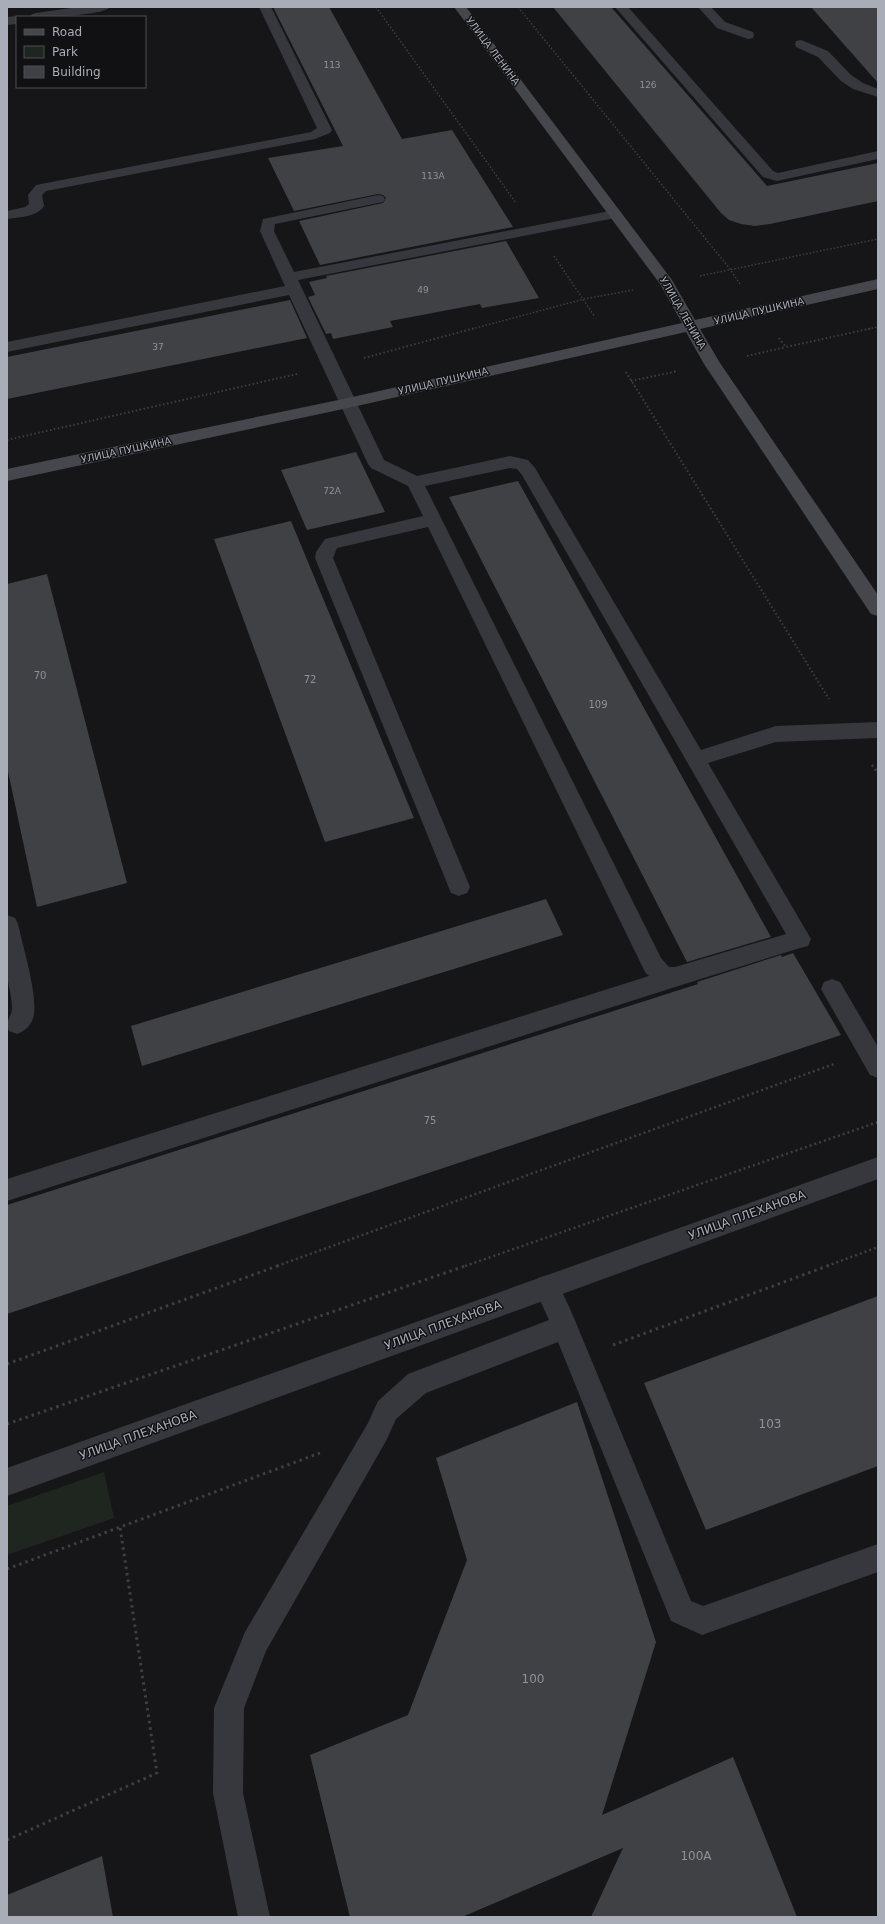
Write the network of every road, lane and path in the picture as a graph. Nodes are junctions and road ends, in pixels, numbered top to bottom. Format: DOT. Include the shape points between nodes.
graph roads {
  1 [pos="104,7"];
  2 [pos="265,7"];
  3 [pos="376,7"];
  4 [pos="460,7"];
  5 [pos="518,7"];
  6 [pos="621,7"];
  7 [pos="704,7"];
  8 [pos="80,9"];
  9 [pos="42,16"];
  10 [pos="748,35"];
  11 [pos="801,44"];
  12 [pos="878,93"];
  13 [pos="878,155"];
  14 [pos="378,199"];
  15 [pos="615,214"];
  16 [pos="7,215"];
  17 [pos="534,229"];
  18 [pos="878,239"];
  19 [pos="730,269"];
  20 [pos="292,283"];
  21 [pos="667,283"];
  22 [pos="878,284"];
  23 [pos="584,299"];
  24 [pos="759,311"];
  25 [pos="690,326"];
  26 [pos="878,327"];
  27 [pos="610,343"];
  28 [pos="7,348"];
  29 [pos="331,367"];
  30 [pos="348,403"];
  31 [pos="7,440"];
  32 [pos="7,476"];
  33 [pos="415,482"];
  34 [pos="434,520"];
  35 [pos="875,599"];
  36 [pos="878,730"];
  37 [pos="849,731"];
  38 [pos="696,759"];
  39 [pos="878,773"];
  40 [pos="459,887"];
  41 [pos="7,924"];
  42 [pos="675,978"];
  43 [pos="832,990"];
  44 [pos="17,1024"];
  45 [pos="873,1060"];
  46 [pos="878,1122"];
  47 [pos="878,1168"];
  48 [pos="7,1190"];
  49 [pos="547,1287"];
  50 [pos="565,1327"];
  51 [pos="7,1364"];
  52 [pos="7,1424"];
  53 [pos="7,1482"];
  54 [pos="120,1527"];
  55 [pos="878,1558"];
  56 [pos="7,1840"];
  57 [pos="254,1917"];
  1 -- 8 [label="street"];
  2 -- 16 [label="street" via="325,130 315,135 41,188 35,195 37,206 29,211"];
  3 -- 17 [label="path"];
  4 -- 15 [label="main road, УЛИЦА ЛЕНИНА"];
  5 -- 19 [label="path"];
  6 -- 13 [label="street" via="768,174 777,177"];
  7 -- 10 [label="street" via="720,25"];
  8 -- 9 [label="street"];
  11 -- 12 [label="street" via="823,54 846,78 858,86"];
  14 -- 20 [label="street" via="268,222 267,231"];
  15 -- 17 [label="street"];
  15 -- 21 [label="main road, УЛИЦА ЛЕНИНА"];
  17 -- 20 [label="street"];
  17 -- 23 [label="path"];
  18 -- 19 [label="path"];
  19 -- 21 [label="path"];
  19 -- 24 [label="path"];
  20 -- 28 [label="street"];
  20 -- 29 [label="street"];
  21 -- 23 [label="path"];
  21 -- 25 [label="main road, УЛИЦА ЛЕНИНА"];
  22 -- 24 [label="main road, УЛИЦА ПУШКИНА"];
  23 -- 27 [label="path"];
  23 -- 29 [label="path"];
  24 -- 25 [label="main road, УЛИЦА ПУШКИНА"];
  24 -- 26 [label="path" via="786,347"];
  25 -- 27 [label="main road, УЛИЦА ПУШКИНА"];
  25 -- 35 [label="main road, УЛИЦА ЛЕНИНА" via="712,364"];
  27 -- 30 [label="main road, УЛИЦА ПУШКИНА"];
  27 -- 37 [label="path" via="631,381"];
  29 -- 30 [label="street"];
  29 -- 31 [label="path"];
  30 -- 32 [label="main road, УЛИЦА ПУШКИНА"];
  30 -- 33 [label="street" via="377,464"];
  33 -- 34 [label="street"];
  33 -- 38 [label="street" via="510,462 522,464"];
  34 -- 40 [label="street" via="331,543 324,558"];
  34 -- 42 [label="street" via="653,965 663,976"];
  36 -- 37 [label="street"];
  37 -- 38 [label="street" via="776,734"];
  37 -- 39 [label="path"];
  38 -- 42 [label="street" via="800,939"];
  41 -- 44 [label="street" via="24,998 23,1014"];
  42 -- 48 [label="street"];
  43 -- 45 [label="street"];
  45 -- 51 [label="path"];
  46 -- 52 [label="path"];
  47 -- 49 [label="street, УЛИЦА ПЛЕХАНОВА"];
  49 -- 50 [label="street"];
  49 -- 53 [label="street, УЛИЦА ПЛЕХАНОВА"];
  50 -- 55 [label="street" via="681,1611 702,1621"];
  50 -- 57 [label="street" via="417,1383 387,1410 377,1432 255,1642 230,1708 228,1793"];
  54 -- 56 [label="path" via="157,1773"];
}
